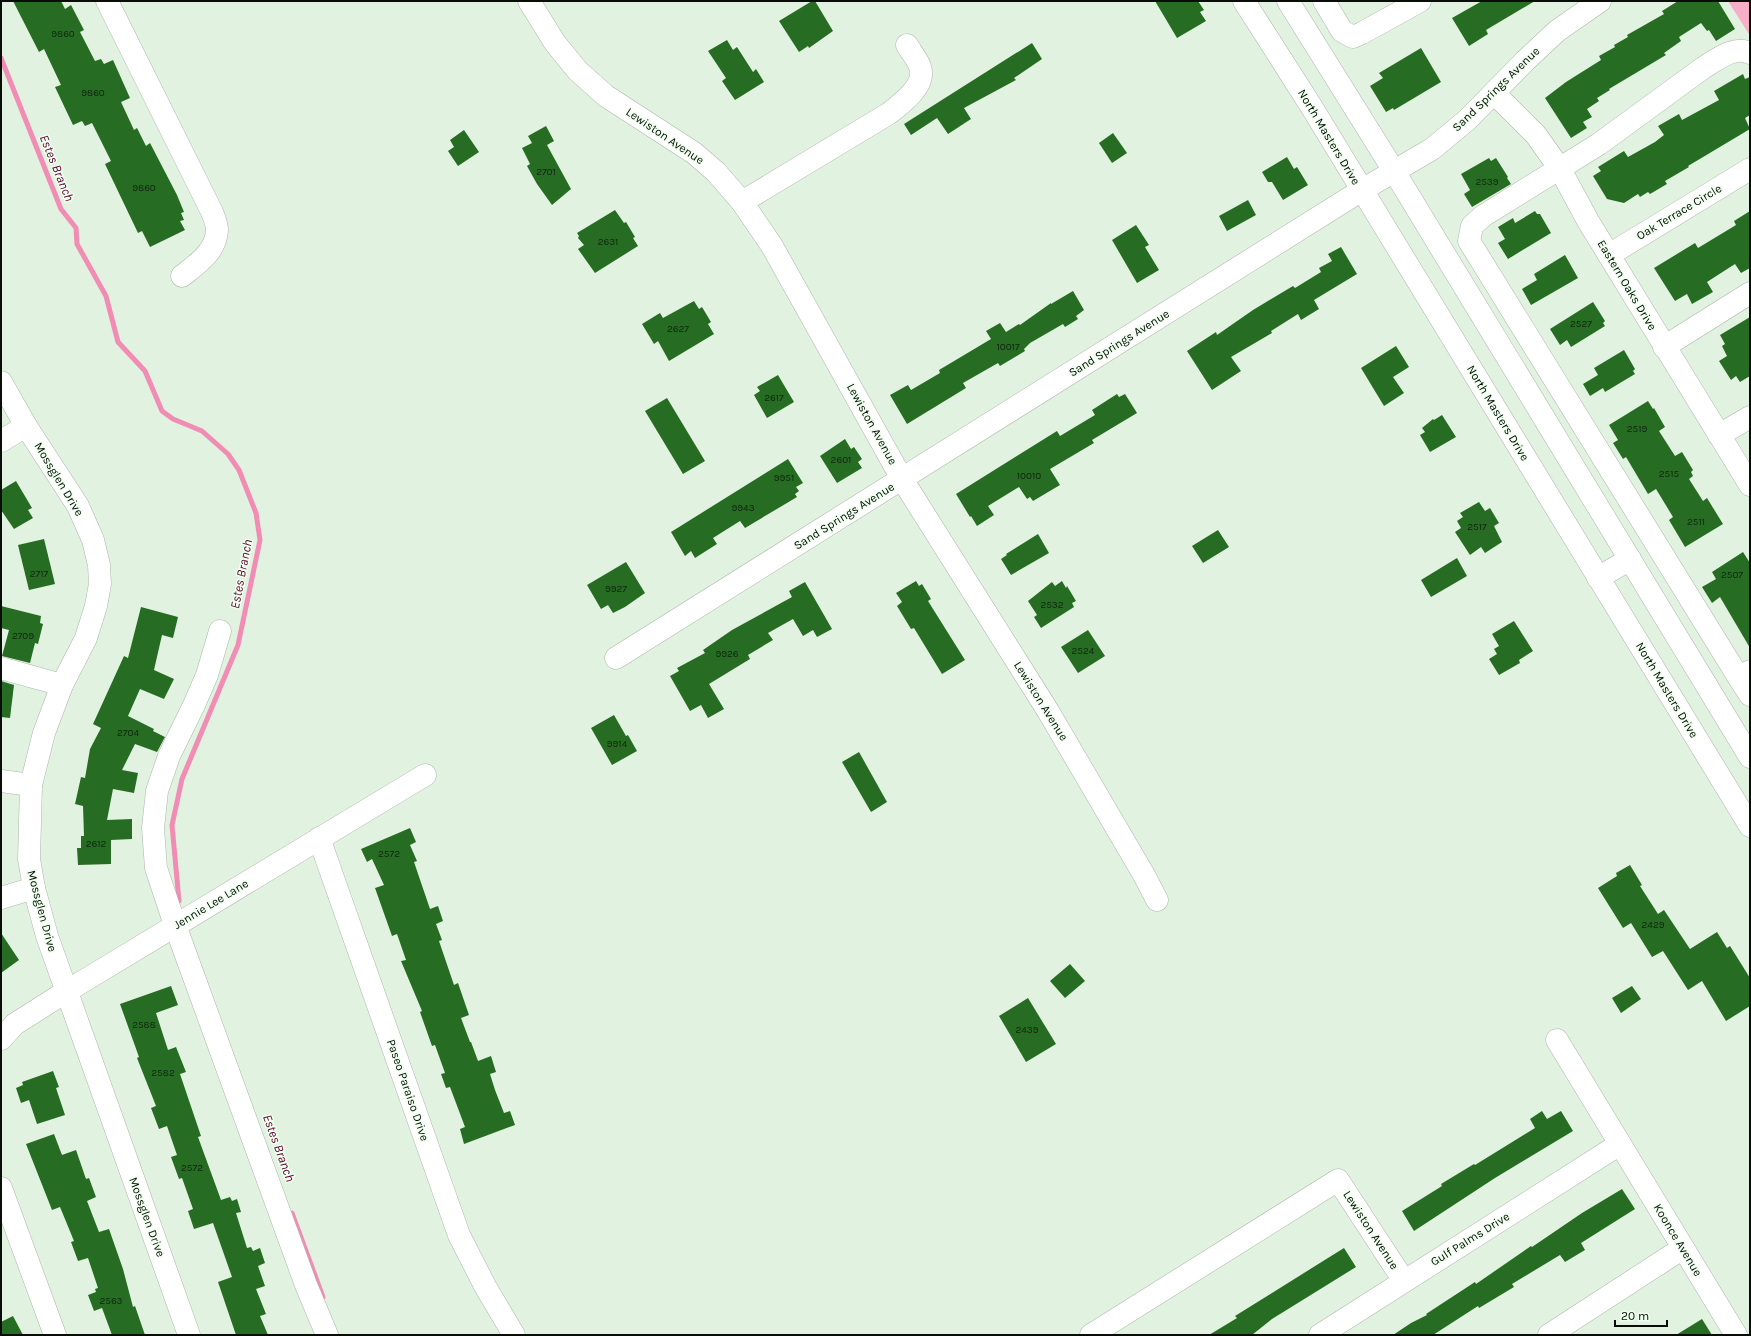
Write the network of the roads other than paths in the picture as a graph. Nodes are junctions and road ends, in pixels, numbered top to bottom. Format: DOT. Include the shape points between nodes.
graph roads {
  1 [pos="106,1"];
  2 [pos="529,1"];
  3 [pos="1244,1"];
  4 [pos="1288,1"];
  5 [pos="1324,1"];
  6 [pos="1420,1"];
  7 [pos="1600,1"];
  8 [pos="907,45"];
  9 [pos="1750,53"];
  10 [pos="1494,93"];
  11 [pos="1560,169"];
  12 [pos="1750,170"];
  13 [pos="1394,171"];
  14 [pos="1362,190"];
  15 [pos="742,202"];
  16 [pos="1609,255"];
  17 [pos="182,276"];
  18 [pos="1750,293"];
  19 [pos="1664,347"];
  20 [pos="1,382"];
  21 [pos="1750,417"];
  22 [pos="26,426"];
  23 [pos="1719,436"];
  24 [pos="1,441"];
  25 [pos="902,479"];
  26 [pos="1750,485"];
  27 [pos="1630,559"];
  28 [pos="1598,578"];
  29 [pos="220,631"];
  30 [pos="616,658"];
  31 [pos="1,668"];
  32 [pos="1746,681"];
  33 [pos="62,685"];
  34 [pos="1750,757"];
  35 [pos="426,775"];
  36 [pos="1,781"];
  37 [pos="31,785"];
  38 [pos="1750,826"];
  39 [pos="319,838"];
  40 [pos="34,888"];
  41 [pos="1,898"];
  42 [pos="1157,900"];
  43 [pos="175,925"];
  44 [pos="67,991"];
  45 [pos="1,1039"];
  46 [pos="1557,1040"];
  47 [pos="1620,1144"];
  48 [pos="1,1188"];
  49 [pos="1683,1248"];
  50 [pos="1404,1281"];
  51 [pos="55,1335"];
  52 [pos="189,1335"];
  53 [pos="327,1335"];
  54 [pos="514,1335"];
  55 [pos="1091,1335"];
  56 [pos="1320,1335"];
  57 [pos="1549,1335"];
  58 [pos="1736,1335"];
  1 -- 17 [label="street" via="212,212 217,229 214,241 204,258"];
  2 -- 15 [label="street, Lewiston Avenue" via="555,43 578,71 606,96 694,153 716,172"];
  3 -- 14 [label="street, North Masters Drive"];
  4 -- 13 [label="street"];
  5 -- 6 [label="street" via="1342,30 1353,37"];
  7 -- 10 [label="street, Sand Springs Avenue" via="1557,31"];
  8 -- 15 [label="street" via="921,68 920,80 907,99 888,114"];
  9 -- 11 [label="street" via="1744,50 1737,51 1703,68 1599,144"];
  10 -- 11 [label="street, Eastern Oaks Drive" via="1536,136"];
  10 -- 13 [label="street, Sand Springs Avenue" via="1432,149"];
  11 -- 16 [label="street, Eastern Oaks Drive"];
  11 -- 32 [label="street" via="1483,216 1472,226 1469,241"];
  12 -- 16 [label="street, Oak Terrace Circle"];
  13 -- 14 [label="street, Sand Springs Avenue"];
  13 -- 27 [label="street"];
  14 -- 25 [label="street, Sand Springs Avenue"];
  14 -- 28 [label="street, North Masters Drive"];
  15 -- 25 [label="street, Lewiston Avenue" via="772,246"];
  16 -- 19 [label="street, Eastern Oaks Drive"];
  18 -- 19 [label="street"];
  19 -- 23 [label="street, Eastern Oaks Drive"];
  20 -- 22 [label="street, Mossglen Drive"];
  21 -- 23 [label="street"];
  22 -- 24 [label="street"];
  22 -- 33 [label="street, Mossglen Drive" via="78,506 93,540 99,565 100,584 96,606 86,638"];
  23 -- 26 [label="street, Eastern Oaks Drive"];
  25 -- 30 [label="street, Sand Springs Avenue"];
  25 -- 42 [label="street, Lewiston Avenue" via="1048,711"];
  27 -- 28 [label="street"];
  27 -- 34 [label="street"];
  28 -- 38 [label="street, North Masters Drive"];
  29 -- 43 [label="street" via="207,675 169,756 157,791 153,828 156,868"];
  31 -- 33 [label="street"];
  33 -- 37 [label="street, Mossglen Drive" via="44,733"];
  35 -- 39 [label="street, Jennie Lee Lane"];
  36 -- 37 [label="street"];
  37 -- 40 [label="street, Mossglen Drive" via="29,859"];
  39 -- 43 [label="street, Jennie Lee Lane"];
  39 -- 54 [label="street, Paseo Paraiso Drive" via="459,1235"];
  40 -- 41 [label="street"];
  40 -- 44 [label="street, Mossglen Drive" via="47,936"];
  43 -- 44 [label="street, Jennie Lee Lane"];
  43 -- 53 [label="street" via="306,1285"];
  44 -- 45 [label="street, Jennie Lee Lane" via="15,1024"];
  44 -- 52 [label="street, Mossglen Drive"];
  46 -- 47 [label="street, Koonce Avenue"];
  47 -- 49 [label="street, Koonce Avenue"];
  47 -- 50 [label="street, Gulf Palms Drive"];
  48 -- 51 [label="street"];
  49 -- 57 [label="street"];
  49 -- 58 [label="street, Koonce Avenue"];
  50 -- 55 [label="street, Lewiston Avenue" via="1338,1180"];
  50 -- 56 [label="street, Gulf Palms Drive"];
}
